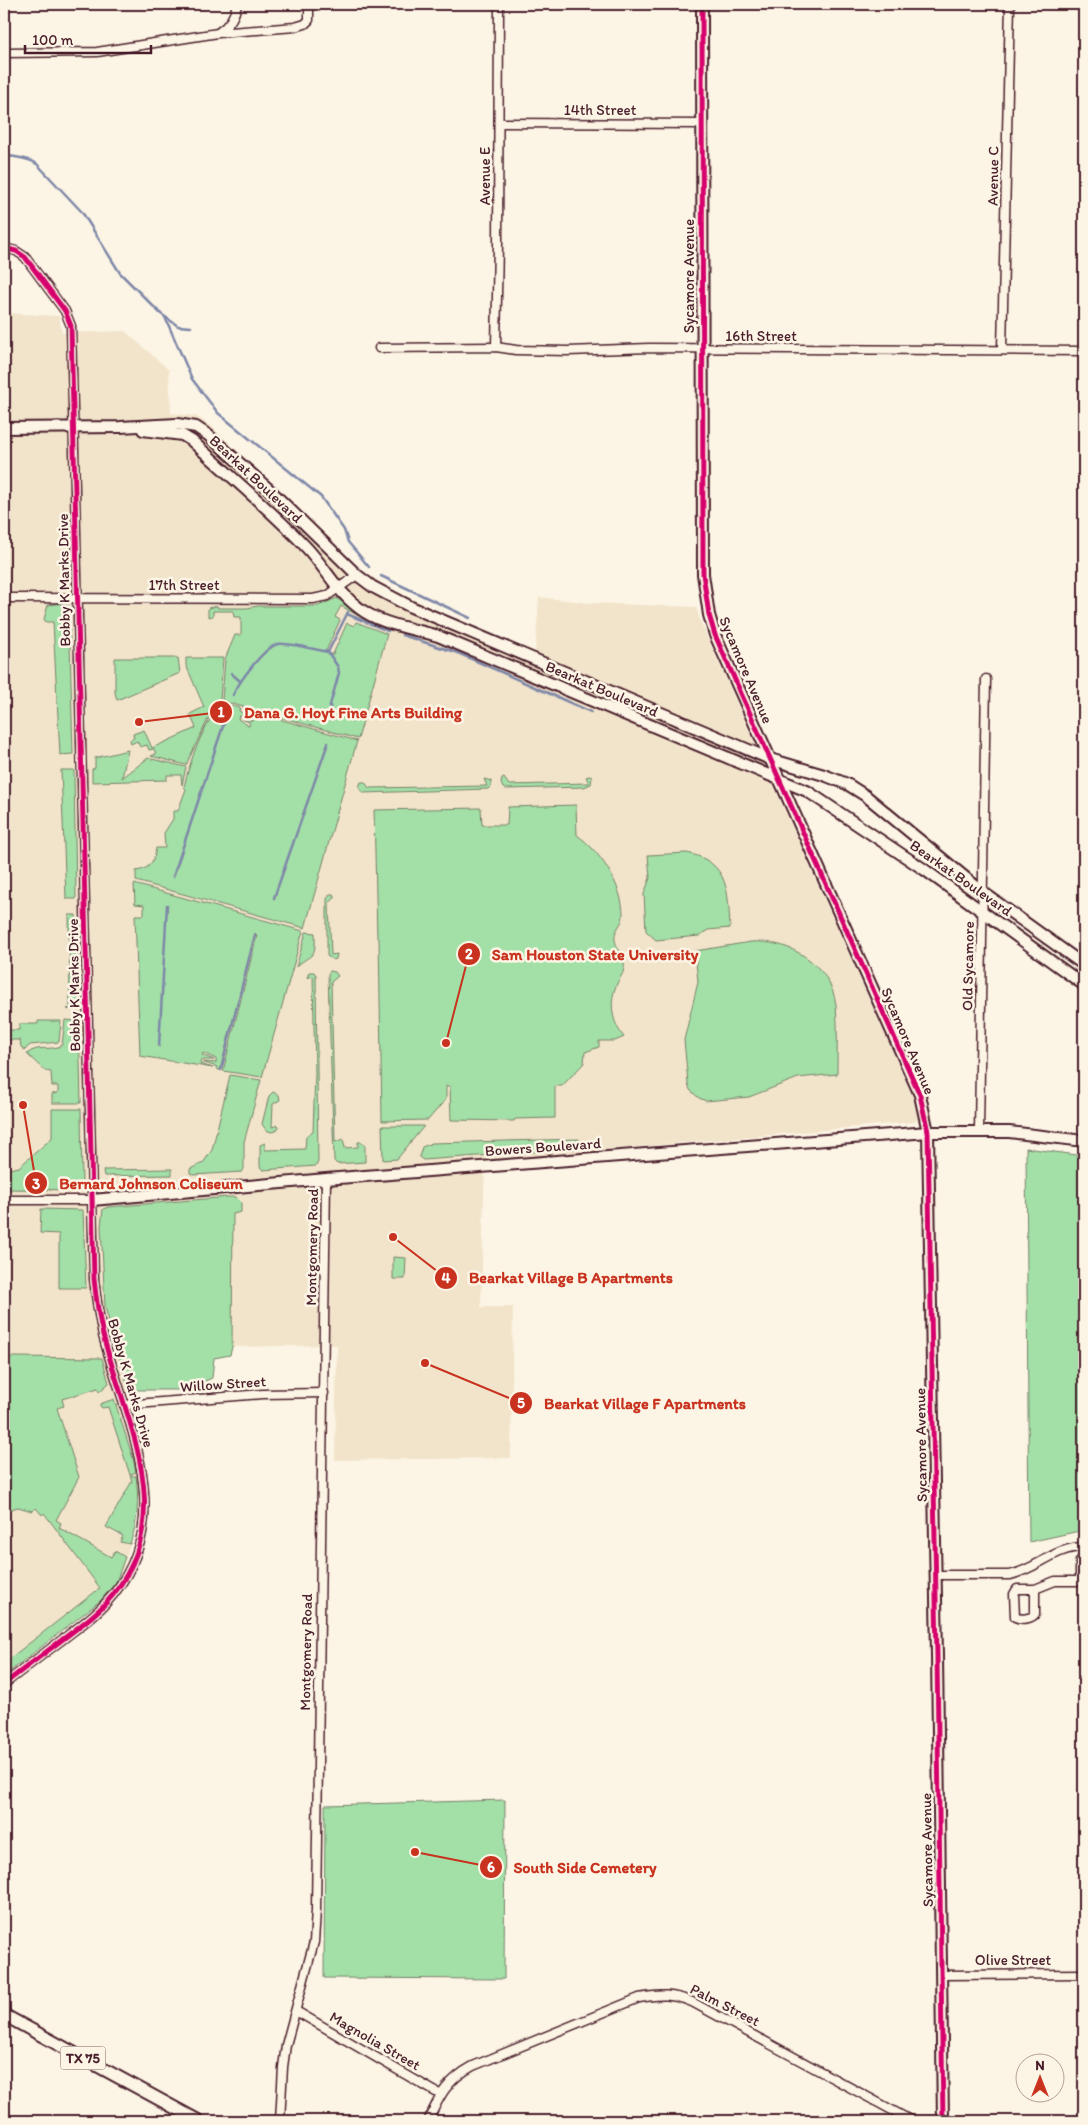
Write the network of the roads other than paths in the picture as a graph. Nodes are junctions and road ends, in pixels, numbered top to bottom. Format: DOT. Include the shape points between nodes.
graph roads {
  1 [pos="238,4"];
  2 [pos="309,4"];
  3 [pos="498,4"];
  4 [pos="702,4"];
  5 [pos="1010,4"];
  6 [pos="218,33"];
  7 [pos="4,53"];
  8 [pos="499,123"];
  9 [pos="701,124"];
  10 [pos="4,248"];
  11 [pos="379,348"];
  12 [pos="496,348"];
  13 [pos="1002,349"];
  14 [pos="702,350"];
  15 [pos="1084,351"];
  16 [pos="4,428"];
  17 [pos="73,428"];
  18 [pos="120,428"];
  19 [pos="357,575"];
  20 [pos="338,588"];
  21 [pos="4,598"];
  22 [pos="78,599"];
  23 [pos="986,679"];
  24 [pos="770,759"];
  25 [pos="779,780"];
  26 [pos="984,893"];
  27 [pos="983,912"];
  28 [pos="1084,965"];
  29 [pos="1084,985"];
  30 [pos="928,1132"];
  31 [pos="979,1132"];
  32 [pos="1084,1141"];
  33 [pos="326,1179"];
  34 [pos="4,1200"];
  35 [pos="92,1200"];
  36 [pos="324,1393"];
  37 [pos="124,1406"];
  38 [pos="1084,1547"];
  39 [pos="1084,1556"];
  40 [pos="936,1575"];
  41 [pos="1082,1581"];
  42 [pos="1035,1589"];
  43 [pos="4,1684"];
  44 [pos="1084,1974"];
  45 [pos="941,1975"];
  46 [pos="296,2011"];
  47 [pos="4,2015"];
  48 [pos="441,2095"];
  49 [pos="198,2121"];
  50 [pos="280,2121"];
  51 [pos="428,2121"];
  52 [pos="912,2121"];
  53 [pos="943,2121"];
  1 -- 6 [label="street" via="230,22"];
  2 -- 6 [label="street" via="309,20 305,24"];
  3 -- 8 [label="street, Avenue E"];
  4 -- 9 [label="street, Sycamore Avenue"];
  5 -- 13 [label="street, Avenue C"];
  6 -- 7 [label="street" via="97,52"];
  8 -- 9 [label="street, 14th Street"];
  8 -- 12 [label="street, Avenue E"];
  9 -- 14 [label="street, Sycamore Avenue"];
  10 -- 17 [label="street, Bobby K Marks Drive" via="25,257 65,311 70,326"];
  11 -- 12 [label="street, 16th Street"];
  12 -- 14 [label="street, 16th Street"];
  13 -- 14 [label="street, 16th Street"];
  13 -- 15 [label="street, 16th Street"];
  14 -- 24 [label="street, Sycamore Avenue" via="705,596 715,635"];
  16 -- 17 [label="street, Bearkat Boulevard"];
  17 -- 18 [label="street, Bearkat Boulevard"];
  17 -- 22 [label="street, Bobby K Marks Drive"];
  18 -- 19 [label="street, Bearkat Boulevard" via="178,424 196,427 273,493"];
  18 -- 20 [label="street, Bearkat Boulevard" via="182,435 192,440 307,548"];
  19 -- 20 [label="street, 17th Street"];
  19 -- 24 [label="street, Bearkat Boulevard" via="411,607"];
  20 -- 22 [label="street, 17th Street" via="313,599"];
  20 -- 25 [label="street, Bearkat Boulevard" via="373,616 438,636"];
  21 -- 22 [label="street, 17th Street"];
  22 -- 35 [label="street, Bobby K Marks Drive"];
  23 -- 26 [label="street, Old Sycamore"];
  24 -- 25 [label="street, Sycamore Avenue"];
  24 -- 26 [label="street, Bearkat Boulevard" via="824,775 866,796"];
  25 -- 27 [label="street, Bearkat Boulevard" via="829,805"];
  25 -- 30 [label="street, Sycamore Avenue" via="920,1095"];
  26 -- 27 [label="street, Old Sycamore"];
  26 -- 28 [label="street, Bearkat Boulevard"];
  27 -- 29 [label="street, Bearkat Boulevard"];
  27 -- 31 [label="street, Old Sycamore"];
  30 -- 31 [label="street, Bowers Boulevard"];
  30 -- 33 [label="street, Bowers Boulevard"];
  30 -- 40 [label="street, Sycamore Avenue"];
  31 -- 32 [label="street, Bowers Boulevard" via="1035,1134"];
  33 -- 35 [label="street, Bowers Boulevard"];
  33 -- 36 [label="street, Montgomery Road"];
  34 -- 35 [label="street, Bowers Boulevard"];
  35 -- 37 [label="street, Bobby K Marks Drive" via="98,1308"];
  36 -- 37 [label="street, Willow Street" via="262,1394"];
  36 -- 46 [label="street, Montgomery Road" via="316,1910 314,1942"];
  37 -- 43 [label="street, Bobby K Marks Drive" via="138,1449 146,1500 138,1547 130,1568 105,1605"];
  38 -- 40 [label="street" via="1066,1548 1020,1573 1010,1575"];
  39 -- 41 [label="street" via="1080,1561"];
  40 -- 45 [label="street, Sycamore Avenue"];
  41 -- 42 [label="street" via="1054,1581"];
  42 -- 42 [label="street" via="1036,1614 1031,1618 1015,1617 1014,1591"];
  44 -- 45 [label="street, Olive Street"];
  45 -- 53 [label="street, Sycamore Avenue"];
  46 -- 48 [label="street, Magnolia Street"];
  46 -- 50 [label="street, Montgomery Road" via="286,2045"];
  47 -- 49 [label="main road, TX 75"];
  48 -- 51 [label="street, Palm Street"];
  48 -- 52 [label="street, Palm Street" via="458,2074 473,2066 639,1998 660,1994 679,1996 692,2002"];
}
